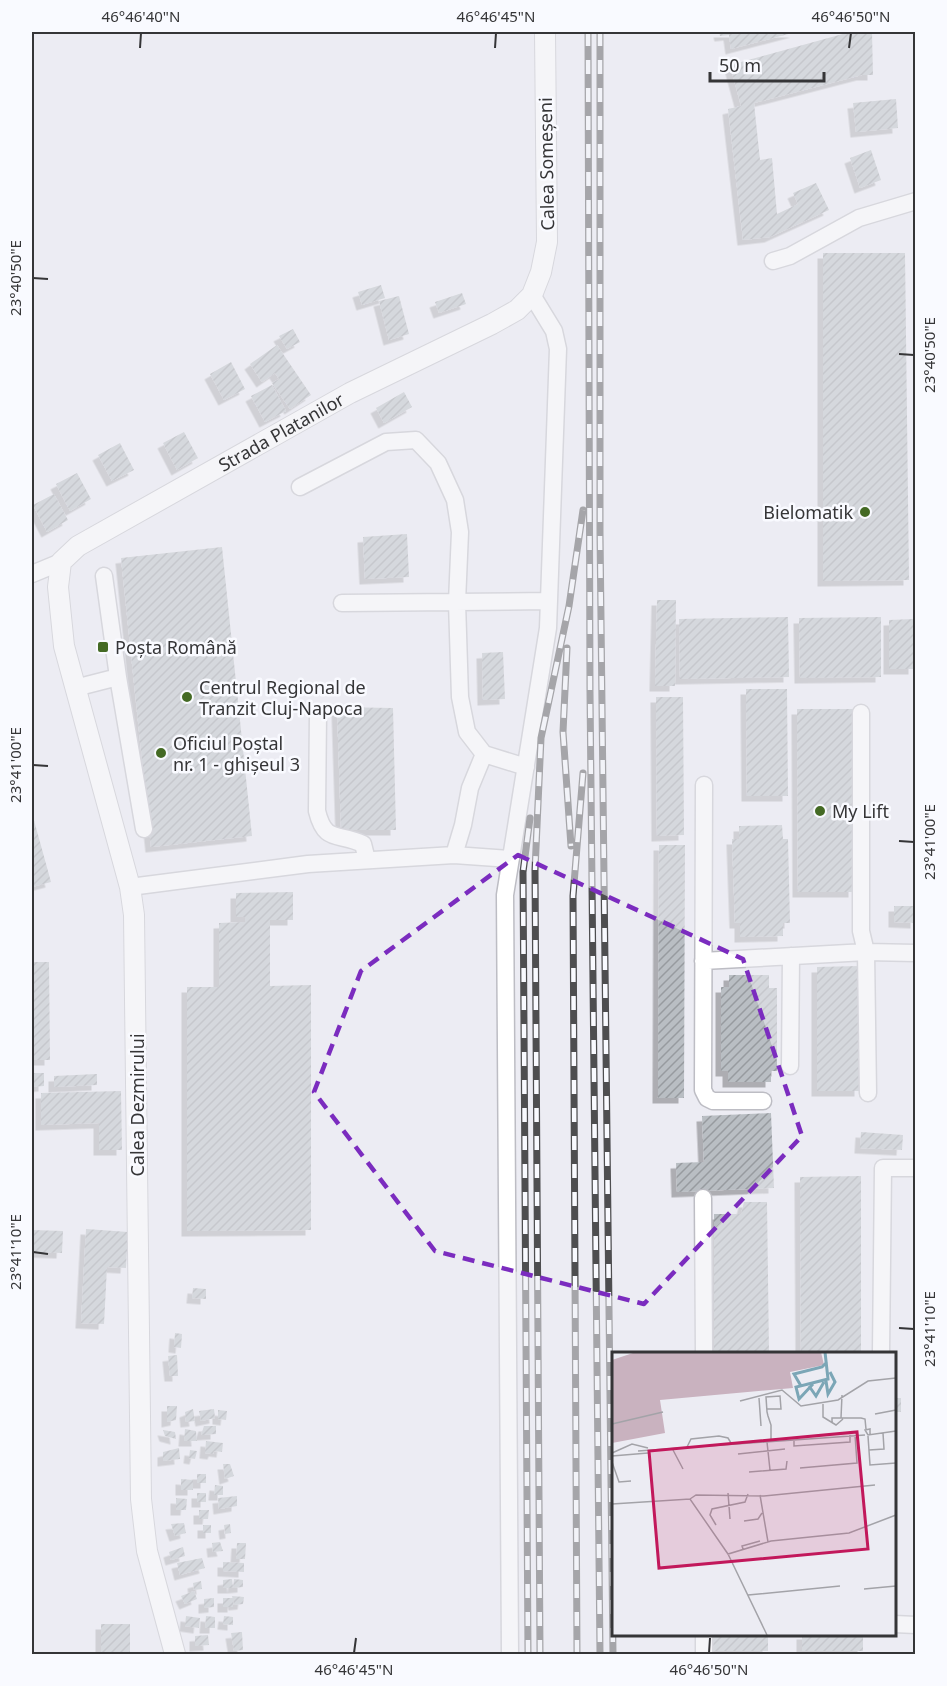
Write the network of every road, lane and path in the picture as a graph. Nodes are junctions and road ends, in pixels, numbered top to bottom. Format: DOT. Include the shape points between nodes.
graph roads {
  1 [pos="545,32"];
  2 [pos="915,201"];
  3 [pos="773,261"];
  4 [pos="532,295"];
  5 [pos="300,487"];
  6 [pos="61,562"];
  7 [pos="32,574"];
  8 [pos="104,576"];
  9 [pos="549,601"];
  10 [pos="457,602"];
  11 [pos="342,603"];
  12 [pos="118,677"];
  13 [pos="75,688"];
  14 [pos="861,713"];
  15 [pos="318,714"];
  16 [pos="484,754"];
  17 [pos="526,767"];
  18 [pos="704,785"];
  19 [pos="144,829"];
  20 [pos="454,855"];
  21 [pos="511,859"];
  22 [pos="367,860"];
  23 [pos="130,887"];
  24 [pos="866,952"];
  25 [pos="915,953"];
  26 [pos="791,956"];
  27 [pos="704,961"];
  28 [pos="790,1066"];
  29 [pos="868,1093"];
  30 [pos="763,1101"];
  31 [pos="915,1168"];
  32 [pos="703,1198"];
  33 [pos="704,1352"];
  34 [pos="881,1352"];
  35 [pos="896,1624"];
  36 [pos="915,1625"];
  37 [pos="704,1635"];
  38 [pos="175,1654"];
  39 [pos="510,1654"];
  40 [pos="704,1654"];
  1 -- 4 [label="main road, Calea Someșeni" via="547,242"];
  2 -- 3 [label="street" via="859,218 790,256"];
  4 -- 6 [label="main road, Strada Platanilor" via="517,310 350,393 78,546"];
  4 -- 9 [label="street" via="554,331 558,349"];
  5 -- 10 [label="street" via="386,442 416,440 438,463 455,500 460,532"];
  6 -- 7 [label="street, Strada Platanilor"];
  6 -- 13 [label="main road, Calea Dezmirului" via="58,587 64,646"];
  8 -- 12 [label="street"];
  9 -- 10 [label="street"];
  9 -- 17 [label="street"];
  10 -- 11 [label="street"];
  10 -- 16 [label="street" via="460,697 467,732"];
  12 -- 13 [label="street"];
  12 -- 19 [label="street"];
  13 -- 23 [label="main road, Calea Dezmirului"];
  14 -- 24 [label="street" via="861,931"];
  15 -- 22 [label="street" via="320,825 327,833 363,843"];
  16 -- 17 [label="street"];
  16 -- 20 [label="street" via="470,788"];
  17 -- 21 [label="street"];
  18 -- 27 [label="street"];
  20 -- 21 [label="street"];
  20 -- 22 [label="street"];
  21 -- 39 [label="street" via="505,895"];
  22 -- 23 [label="street"];
  23 -- 38 [label="main road, Calea Dezmirului" via="135,948 141,1499 147,1551"];
  24 -- 25 [label="street"];
  24 -- 26 [label="street"];
  24 -- 29 [label="street"];
  26 -- 27 [label="street"];
  26 -- 28 [label="street"];
  27 -- 30 [label="street" via="706,1098"];
  31 -- 34 [label="street" via="883,1168"];
  32 -- 33 [label="street"];
  35 -- 36 [label="street"];
  37 -- 40 [label="street"];
}
